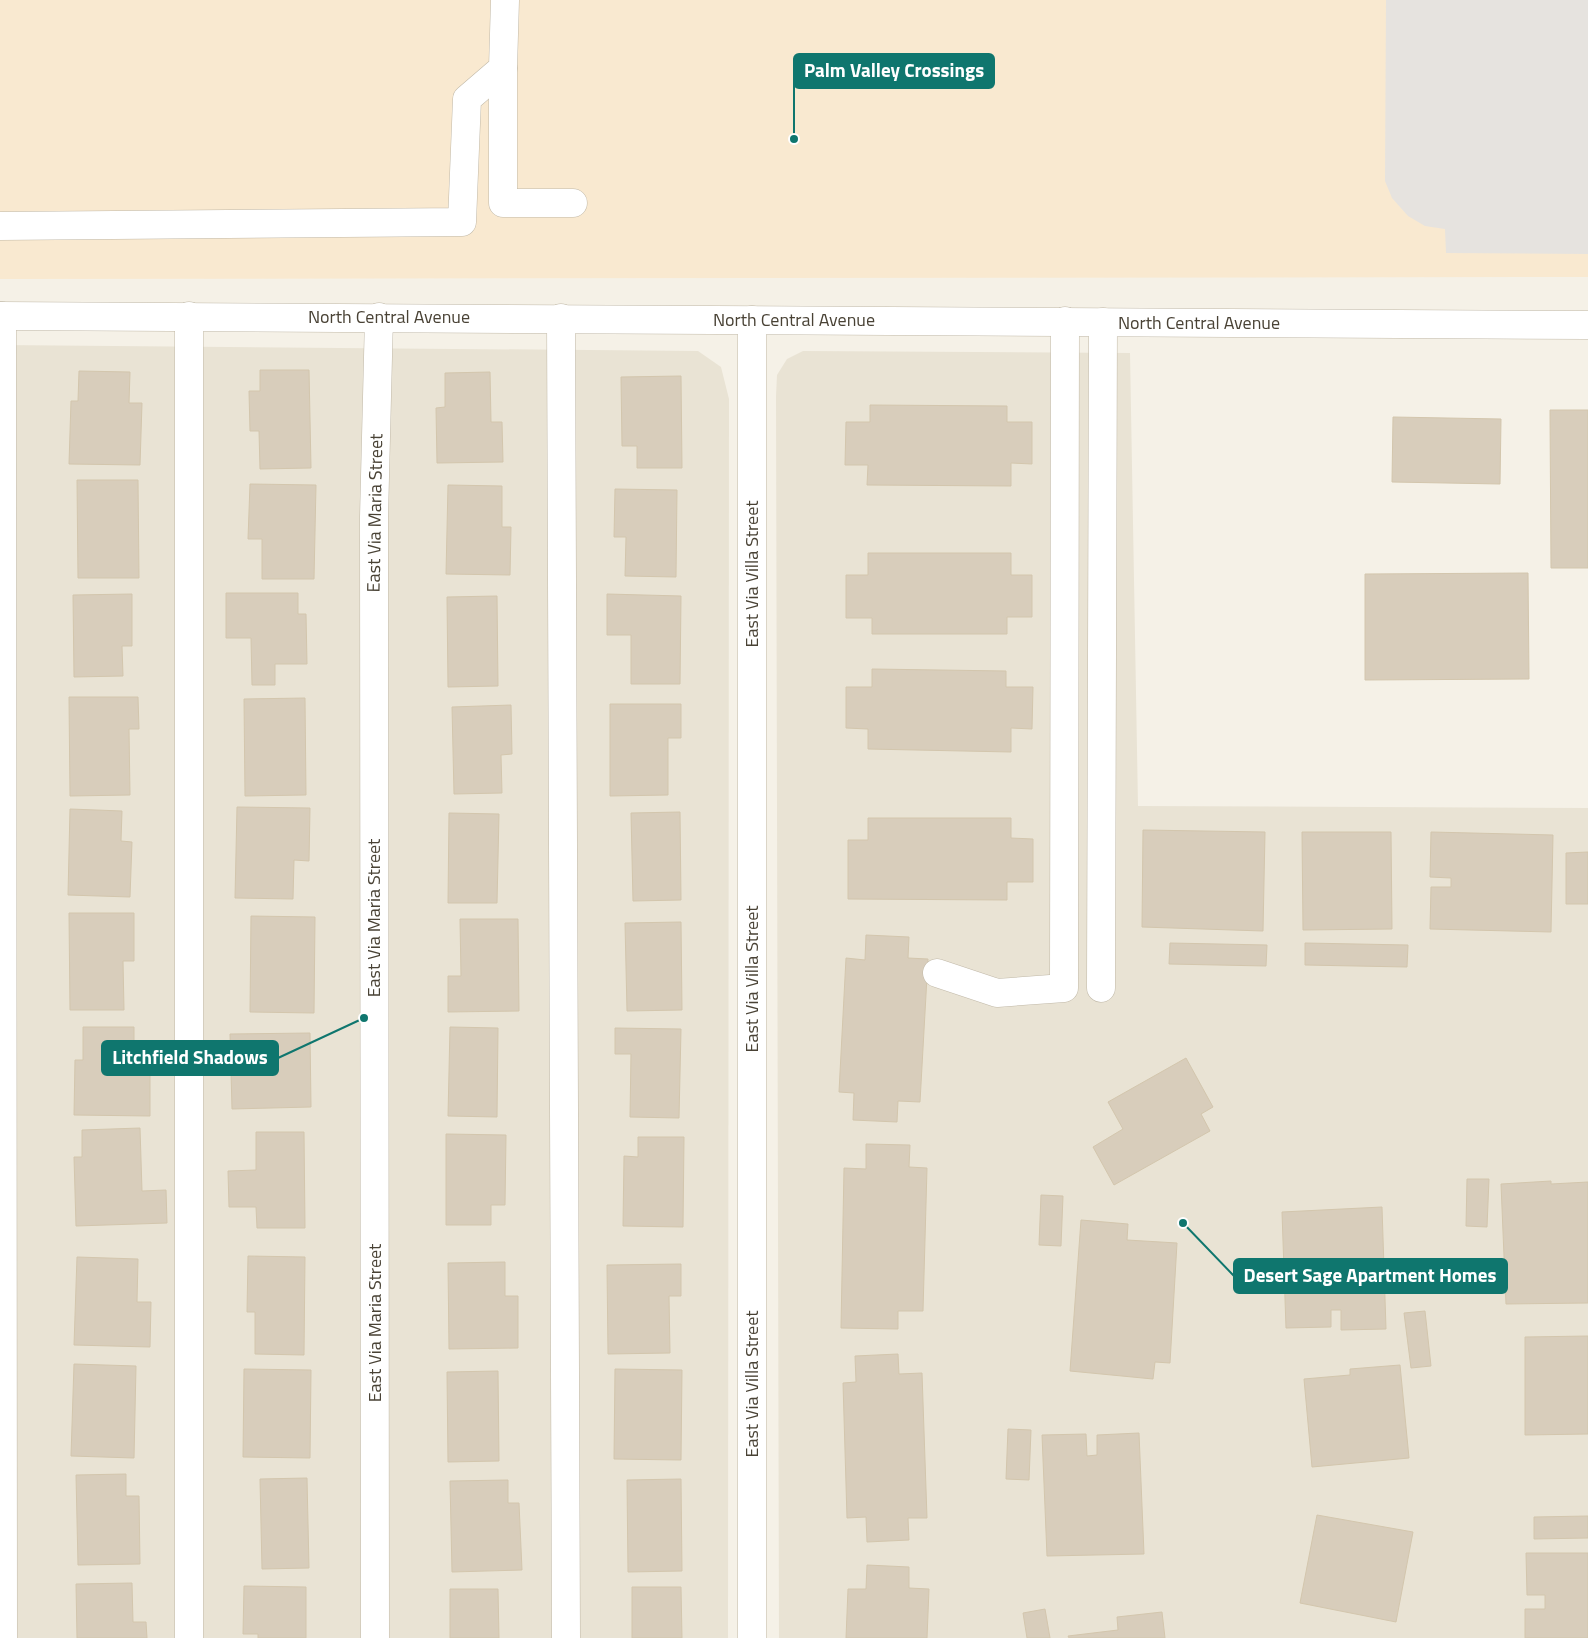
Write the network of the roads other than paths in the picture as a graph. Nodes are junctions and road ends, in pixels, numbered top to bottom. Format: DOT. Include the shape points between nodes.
graph roads {
  1 [pos="505,0"];
  2 [pos="503,68"];
  3 [pos="573,203"];
  4 [pos="0,226"];
  5 [pos="1,316"];
  6 [pos="189,316"];
  7 [pos="379,317"];
  8 [pos="561,318"];
  9 [pos="752,320"];
  10 [pos="1065,322"];
  11 [pos="1104,322"];
  12 [pos="1588,325"];
  13 [pos="1065,417"];
  14 [pos="1104,417"];
  15 [pos="937,973"];
  16 [pos="1101,988"];
  17 [pos="3,1638"];
  18 [pos="189,1638"];
  19 [pos="375,1638"];
  20 [pos="566,1638"];
  21 [pos="752,1638"];
  1 -- 2 [label="street"];
  2 -- 3 [label="street" via="503,203"];
  2 -- 4 [label="street" via="467,99 462,222"];
  5 -- 6 [label="street, North Central Avenue"];
  5 -- 17 [label="street"];
  6 -- 7 [label="street, North Central Avenue"];
  6 -- 18 [label="street"];
  7 -- 8 [label="street, North Central Avenue"];
  7 -- 19 [label="street, East Via Maria Street" via="374,517"];
  8 -- 9 [label="street, North Central Avenue"];
  8 -- 20 [label="street"];
  9 -- 10 [label="street, North Central Avenue"];
  9 -- 21 [label="street, East Via Villa Street"];
  10 -- 11 [label="street, North Central Avenue"];
  10 -- 13 [label="street"];
  11 -- 12 [label="street, North Central Avenue"];
  11 -- 14 [label="street"];
  13 -- 14 [label="street"];
  13 -- 15 [label="street" via="1064,988 997,993"];
  14 -- 16 [label="street"];
}
